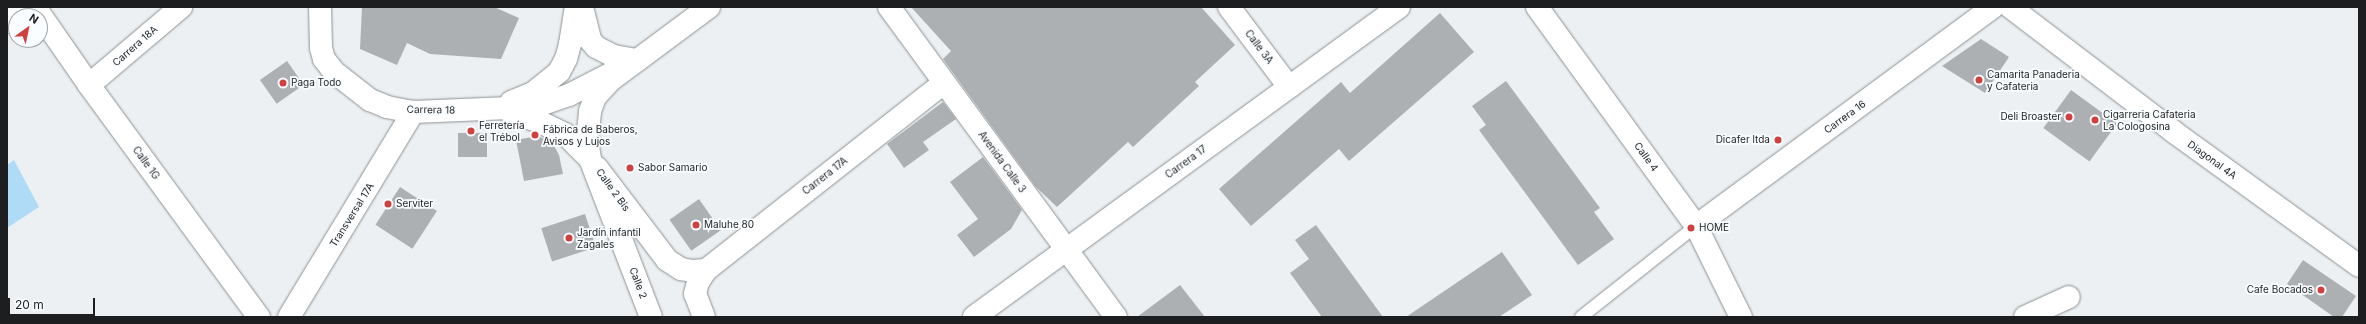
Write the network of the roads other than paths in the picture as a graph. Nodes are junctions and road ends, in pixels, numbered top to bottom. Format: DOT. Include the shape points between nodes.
graph roads {
  1 [pos="27,7"];
  2 [pos="35,7"];
  3 [pos="181,7"];
  4 [pos="320,7"];
  5 [pos="576,7"];
  6 [pos="582,7"];
  7 [pos="709,7"];
  8 [pos="889,7"];
  9 [pos="1229,7"];
  10 [pos="1399,7"];
  11 [pos="1536,7"];
  12 [pos="1993,7"];
  13 [pos="2010,7"];
  14 [pos="7,22"];
  15 [pos="637,60"];
  16 [pos="944,83"];
  17 [pos="89,85"];
  18 [pos="1289,87"];
  19 [pos="491,110"];
  20 [pos="413,112"];
  21 [pos="590,159"];
  22 [pos="1696,226"];
  23 [pos="1066,249"];
  24 [pos="2359,266"];
  25 [pos="706,270"];
  26 [pos="2069,297"];
  27 [pos="259,317"];
  28 [pos="289,317"];
  29 [pos="651,317"];
  30 [pos="704,317"];
  31 [pos="974,317"];
  32 [pos="1116,317"];
  33 [pos="1581,317"];
  34 [pos="1741,317"];
  35 [pos="2025,317"];
  1 -- 14 [label="street"];
  2 -- 17 [label="street, Calle 1G"];
  3 -- 17 [label="street, Carrera 18A"];
  4 -- 20 [label="street, Carrera 18" via="321,48 324,60 334,72 370,100 387,107"];
  5 -- 19 [label="street, Carrera 18" via="570,44 559,72 533,93"];
  6 -- 15 [label="street" via="590,40 596,47 614,56"];
  7 -- 15 [label="street, Carrera 18"];
  8 -- 16 [label="street, Avenida Calle 3"];
  9 -- 18 [label="street, Calle 3A"];
  10 -- 18 [label="street, Carrera 17"];
  11 -- 22 [label="street, Calle 4"];
  12 -- 22 [label="street, Carrera 16"];
  13 -- 24 [label="street, Diagonal 4A" via="2174,132"];
  15 -- 19 [label="street, Carrera 18" via="562,98 534,107"];
  15 -- 21 [label="street, Carrera 18" via="612,79 595,97 588,127"];
  16 -- 23 [label="street, Avenida Calle 3"];
  16 -- 25 [label="street, Carrera 17A"];
  17 -- 27 [label="street, Calle 1G"];
  18 -- 23 [label="street, Carrera 17"];
  19 -- 20 [label="street, Carrera 18"];
  19 -- 21 [label="street, Carrera 18" via="520,115 552,127 565,134"];
  20 -- 28 [label="street, Transversal 17A"];
  21 -- 25 [label="street, Calle 2 Bis" via="667,260 681,269"];
  21 -- 29 [label="street, Calle 2"];
  22 -- 33 [label="lane"];
  22 -- 34 [label="street, Calle 4"];
  23 -- 31 [label="street, Carrera 17"];
  23 -- 32 [label="street, Avenida Calle 3"];
  25 -- 30 [label="street" via="698,282 695,294"];
  26 -- 35 [label="street"];
}
